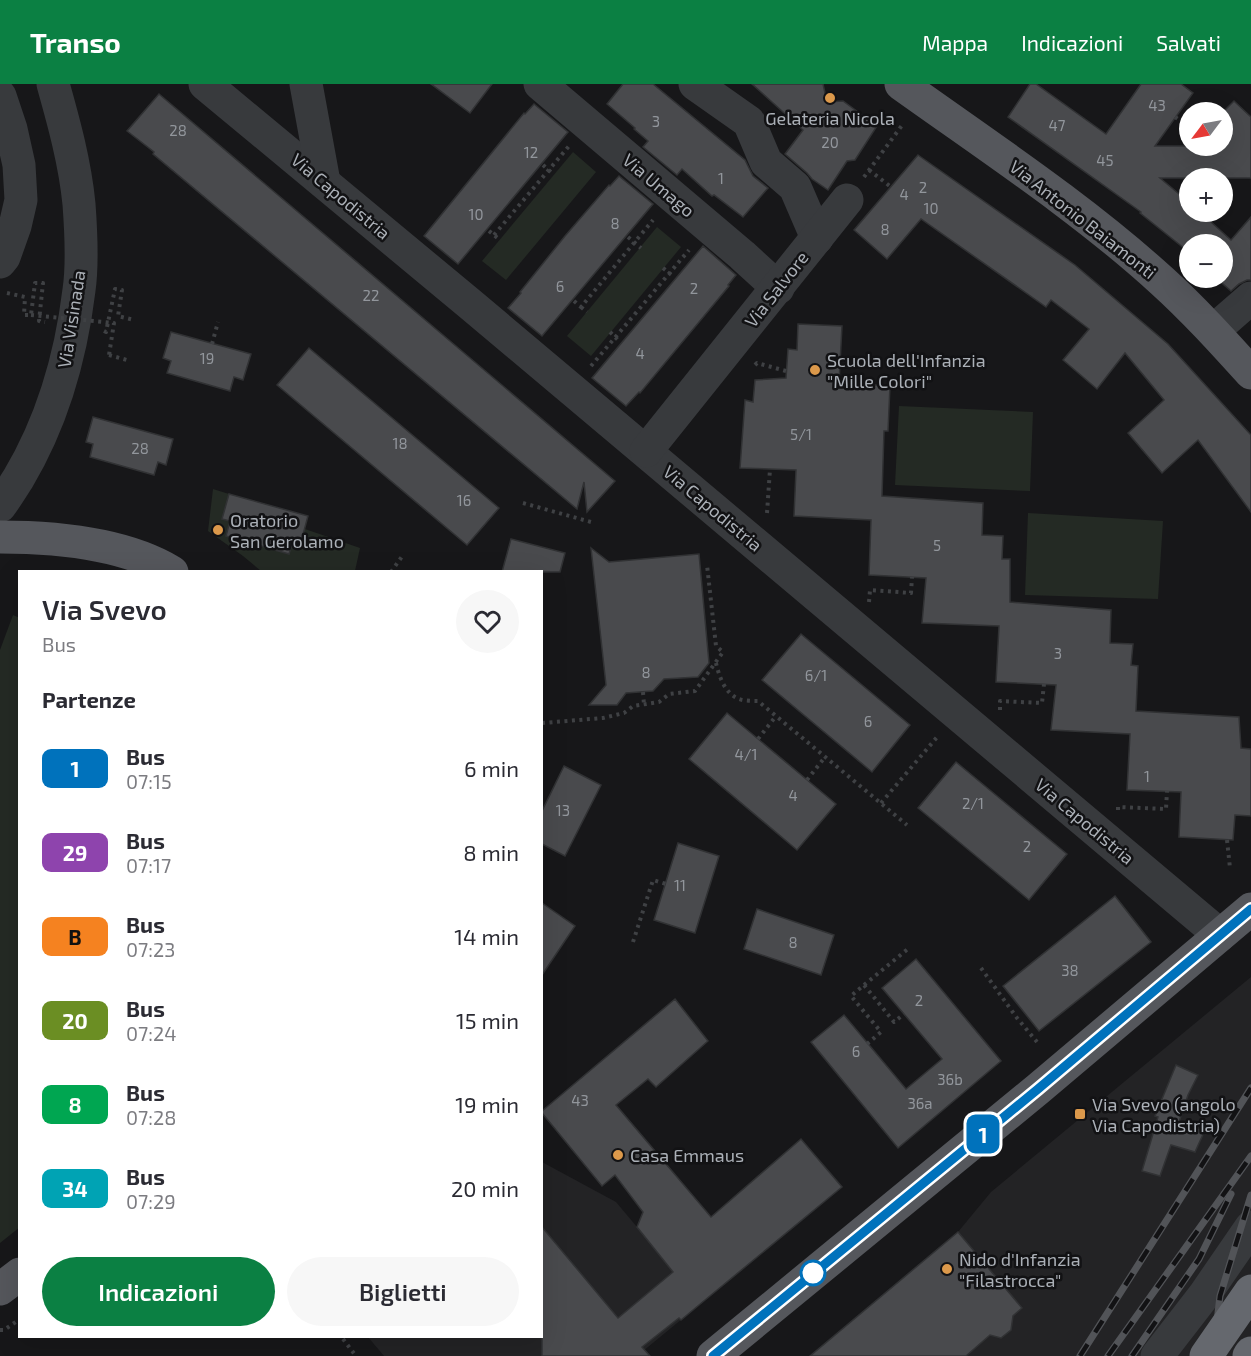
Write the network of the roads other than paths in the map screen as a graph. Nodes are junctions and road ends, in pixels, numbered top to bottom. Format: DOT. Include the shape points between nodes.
graph roads {
  1 [pos="53,84"];
  2 [pos="205,84"];
  3 [pos="306,84"];
  4 [pos="540,84"];
  5 [pos="694,84"];
  6 [pos="900,84"];
  7 [pos="0,96"];
  8 [pos="324,182"];
  9 [pos="847,201"];
  10 [pos="817,238"];
  11 [pos="0,262"];
  12 [pos="778,288"];
  13 [pos="1251,298"];
  14 [pos="1213,331"];
  15 [pos="1251,373"];
  16 [pos="646,452"];
  17 [pos="0,506"];
  18 [pos="4,537"];
  19 [pos="168,570"];
  20 [pos="1251,909"];
  21 [pos="1220,935"];
  22 [pos="1251,1227"];
  23 [pos="18,1276"];
  24 [pos="0,1289"];
  25 [pos="1251,1291"];
  26 [pos="713,1356"];
  27 [pos="1157,1356"];
  28 [pos="1206,1356"];
  1 -- 17 [label="street, Via Visinada" via="79,202 80,288 60,383 25,467"];
  2 -- 8 [label="street, Via Capodistria"];
  3 -- 8 [label="street"];
  4 -- 12 [label="street, Via Umago"];
  5 -- 10 [label="street" via="749,122 766,162 795,187"];
  6 -- 14 [label="main road, Via Antonio Baiamonti" via="1108,235 1163,281"];
  7 -- 11 [label="street" via="19,165 21,200"];
  8 -- 16 [label="street, Via Capodistria"];
  9 -- 10 [label="street, Via Salvore"];
  10 -- 12 [label="street, Via Salvore"];
  12 -- 16 [label="street, Via Salvore"];
  13 -- 14 [label="street"];
  14 -- 15 [label="main road, Via Antonio Baiamonti"];
  16 -- 21 [label="street, Via Capodistria"];
  18 -- 19 [label="main road" via="71,541 127,552"];
  20 -- 21 [label="main road"];
  21 -- 26 [label="main road"];
  22 -- 27 [label="street"];
  23 -- 24 [label="main road"];
  25 -- 28 [label="highway, bridge"];
}
